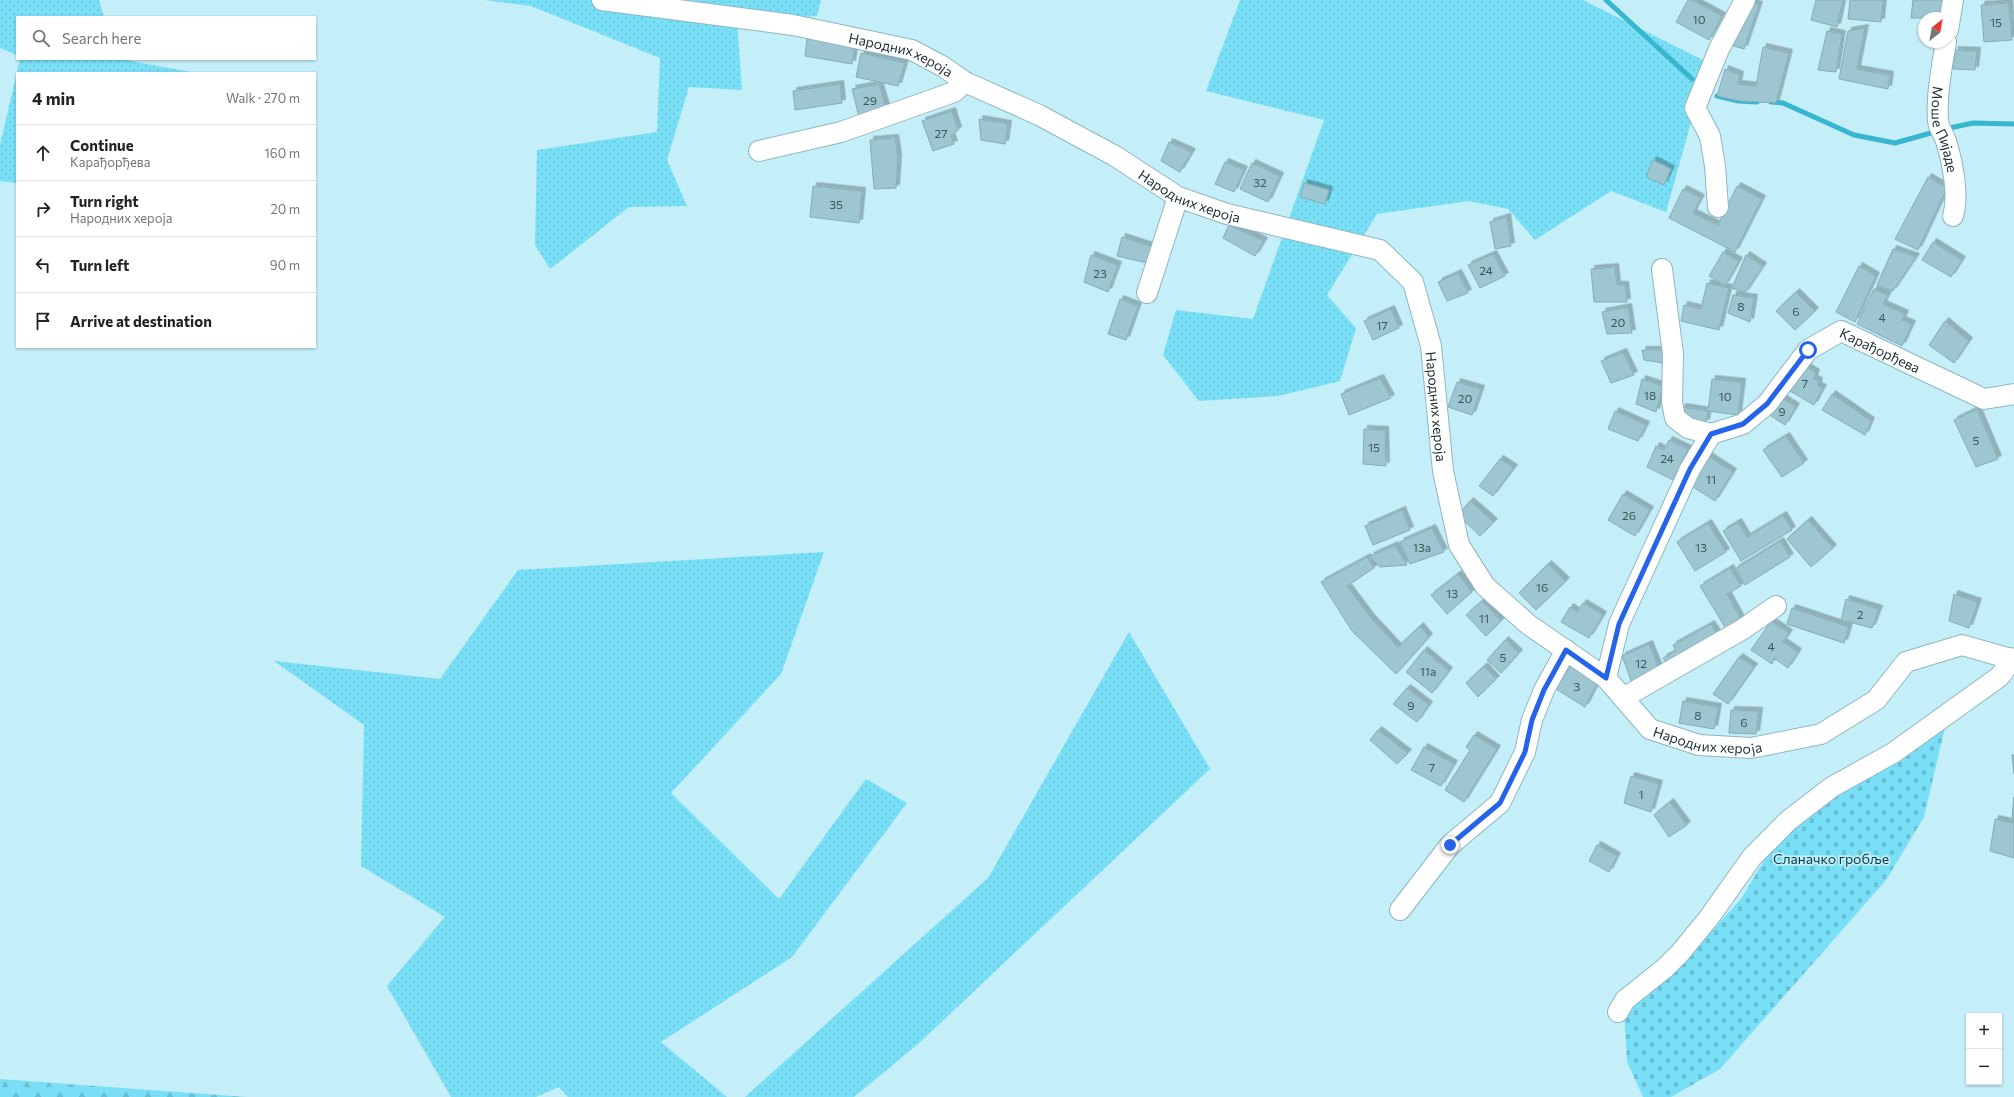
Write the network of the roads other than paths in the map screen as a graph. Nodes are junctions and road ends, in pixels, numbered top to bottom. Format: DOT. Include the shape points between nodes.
graph roads {
  1 [pos="602,0"];
  2 [pos="1745,0"];
  3 [pos="1953,0"];
  4 [pos="1951,12"];
  5 [pos="1945,48"];
  6 [pos="965,82"];
  7 [pos="759,151"];
  8 [pos="1178,197"];
  9 [pos="1718,207"];
  10 [pos="1953,216"];
  11 [pos="1662,269"];
  12 [pos="1147,293"];
  13 [pos="2014,394"];
  14 [pos="1711,434"];
  15 [pos="1776,606"];
  16 [pos="1566,650"];
  17 [pos="2012,659"];
  18 [pos="1606,678"];
  19 [pos="1624,698"];
  20 [pos="1400,910"];
  21 [pos="1618,1012"];
  1 -- 6 [label="street, Народних хероја" via="792,25 912,50"];
  2 -- 9 [label="street" via="1719,50 1695,108 1710,136"];
  3 -- 4 [label="street"];
  5 -- 10 [label="street, Моше Пијаде" via="1938,122 1954,170"];
  6 -- 7 [label="street" via="954,92 863,125"];
  6 -- 8 [label="street, Народних хероја" via="1039,115 1108,152"];
  8 -- 12 [label="street"];
  8 -- 16 [label="street, Народних хероја" via="1227,214 1380,250 1413,282 1431,346 1443,471 1459,545 1484,586 1529,625"];
  11 -- 14 [label="street" via="1673,354 1672,402 1675,418 1688,428"];
  13 -- 14 [label="street, Карађорђева" via="1984,399 1842,331 1808,350 1767,404 1743,424"];
  14 -- 18 [label="street" via="1690,469 1619,624"];
  15 -- 19 [label="street" via="1743,629"];
  16 -- 18 [label="street, Народних хероја"];
  16 -- 20 [label="street" via="1544,690 1532,720 1525,752 1500,803 1450,845"];
  17 -- 19 [label="street, Народних хероја" via="1962,645 1906,662 1876,700 1821,734 1752,748 1699,745 1650,729"];
  17 -- 21 [label="street" via="1999,677 1893,753 1832,787 1789,820 1752,857 1680,953 1654,978 1625,1000"];
  18 -- 19 [label="street, Народних хероја"];
}
